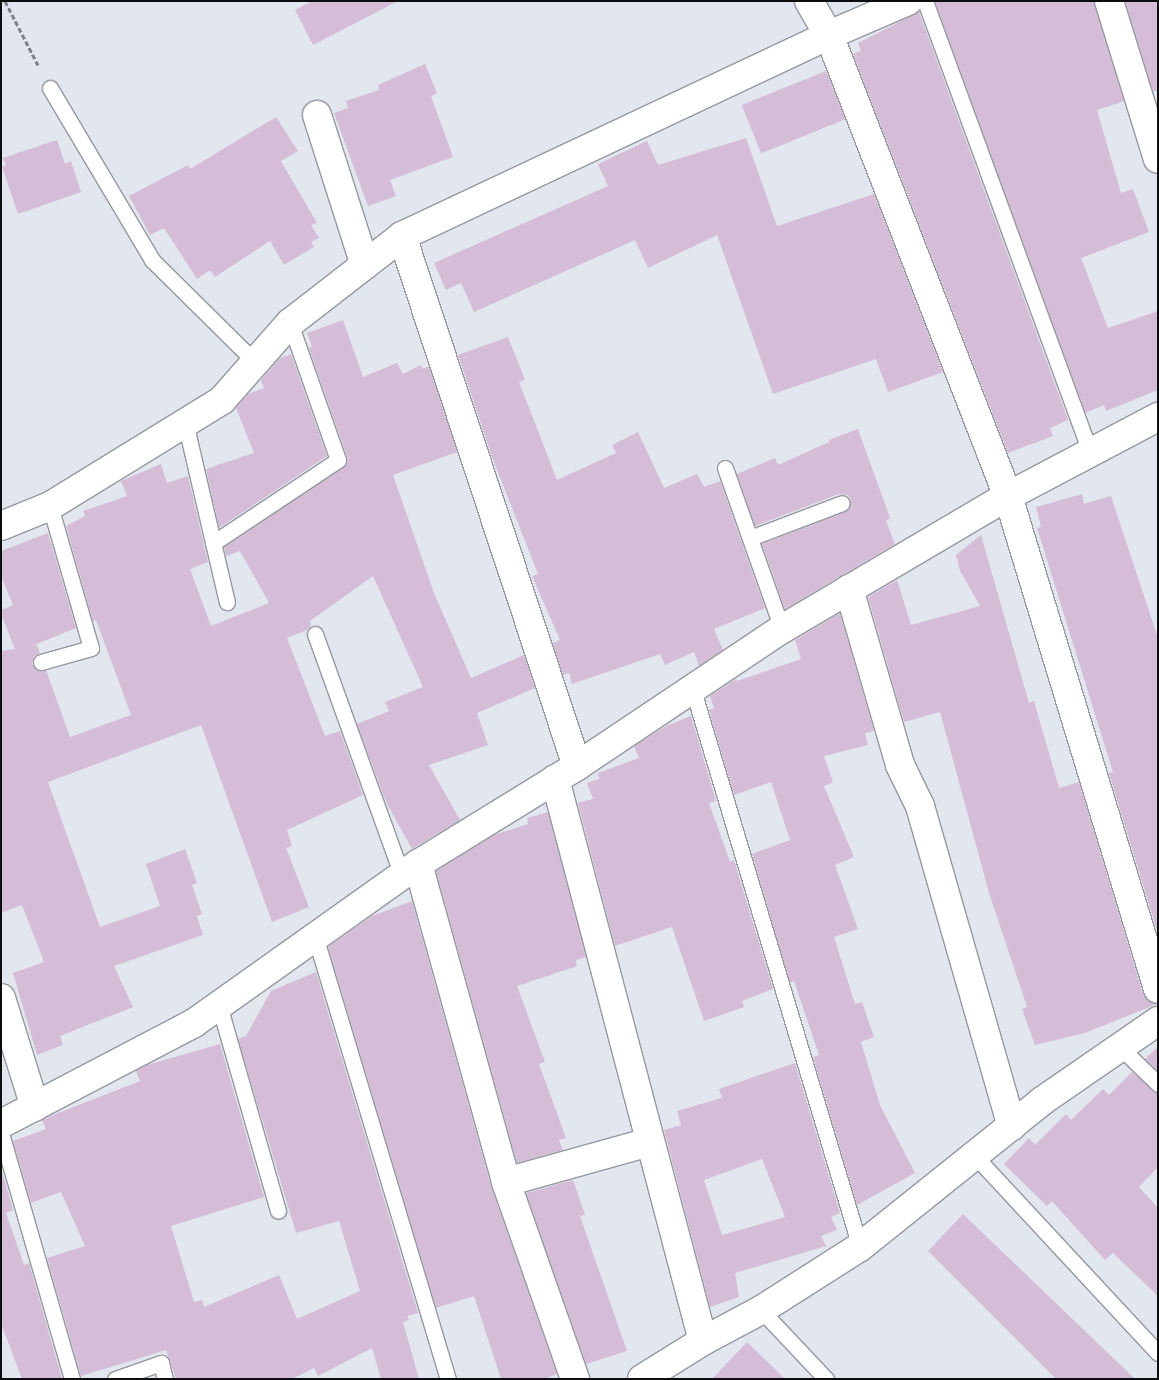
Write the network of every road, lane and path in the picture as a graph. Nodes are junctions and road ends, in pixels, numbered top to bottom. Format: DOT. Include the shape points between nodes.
graph roads {
  1 [pos="5,1"];
  2 [pos="809,1"];
  3 [pos="908,1"];
  4 [pos="925,1"];
  5 [pos="1109,1"];
  6 [pos="829,35"];
  7 [pos="50,88"];
  8 [pos="317,115"];
  9 [pos="1158,159"];
  10 [pos="402,236"];
  11 [pos="364,265"];
  12 [pos="290,323"];
  13 [pos="254,362"];
  14 [pos="1158,417"];
  15 [pos="185,422"];
  16 [pos="1090,453"];
  17 [pos="725,468"];
  18 [pos="1008,496"];
  19 [pos="842,502"];
  20 [pos="50,506"];
  21 [pos="1,526"];
  22 [pos="750,538"];
  23 [pos="213,543"];
  24 [pos="849,589"];
  25 [pos="227,602"];
  26 [pos="782,629"];
  27 [pos="315,634"];
  28 [pos="41,662"];
  29 [pos="692,687"];
  30 [pos="566,773"];
  31 [pos="410,870"];
  32 [pos="315,936"];
  33 [pos="1158,989"];
  34 [pos="1,998"];
  35 [pos="219,1005"];
  36 [pos="1158,1021"];
  37 [pos="1120,1047"];
  38 [pos="1158,1084"];
  39 [pos="35,1107"];
  40 [pos="1,1124"];
  41 [pos="1012,1126"];
  42 [pos="1,1133"];
  43 [pos="649,1142"];
  44 [pos="974,1155"];
  45 [pos="506,1182"];
  46 [pos="278,1210"];
  47 [pos="860,1247"];
  48 [pos="761,1310"];
  49 [pos="703,1341"];
  50 [pos="1158,1353"];
  51 [pos="72,1379"];
  52 [pos="115,1379"];
  53 [pos="165,1379"];
  54 [pos="448,1379"];
  55 [pos="575,1379"];
  56 [pos="642,1379"];
  57 [pos="826,1379"];
  1 -- 7 [label="path"];
  2 -- 6 [label="street"];
  3 -- 6 [label="street"];
  4 -- 16 [label="lane"];
  5 -- 9 [label="street"];
  6 -- 10 [label="street"];
  6 -- 18 [label="street"];
  7 -- 13 [label="lane" via="152,260"];
  8 -- 11 [label="street"];
  10 -- 11 [label="street"];
  10 -- 30 [label="street"];
  11 -- 12 [label="street"];
  12 -- 13 [label="street"];
  12 -- 23 [label="lane" via="338,460"];
  13 -- 15 [label="street" via="222,400"];
  14 -- 16 [label="street"];
  15 -- 20 [label="street"];
  15 -- 23 [label="lane"];
  16 -- 18 [label="street"];
  17 -- 22 [label="lane"];
  18 -- 24 [label="street"];
  18 -- 33 [label="street"];
  19 -- 22 [label="lane"];
  20 -- 21 [label="street"];
  20 -- 28 [label="lane" via="91,648"];
  22 -- 26 [label="lane"];
  23 -- 25 [label="lane"];
  24 -- 26 [label="street"];
  24 -- 41 [label="street" via="900,765 920,806"];
  26 -- 29 [label="street"];
  27 -- 31 [label="lane"];
  29 -- 30 [label="street"];
  29 -- 47 [label="lane"];
  30 -- 31 [label="street"];
  30 -- 43 [label="street"];
  31 -- 32 [label="street"];
  31 -- 45 [label="street"];
  32 -- 35 [label="street"];
  32 -- 54 [label="lane"];
  34 -- 39 [label="street"];
  35 -- 39 [label="street" via="194,1023"];
  35 -- 46 [label="lane"];
  36 -- 37 [label="street"];
  37 -- 38 [label="lane"];
  37 -- 41 [label="street"];
  39 -- 40 [label="street"];
  41 -- 44 [label="street"];
  42 -- 51 [label="lane"];
  43 -- 45 [label="street"];
  43 -- 49 [label="street"];
  44 -- 47 [label="street"];
  44 -- 50 [label="lane"];
  45 -- 55 [label="street"];
  47 -- 48 [label="street"];
  48 -- 49 [label="street"];
  48 -- 57 [label="lane"];
  49 -- 56 [label="street"];
  52 -- 53 [label="lane" via="161,1363"];
}
